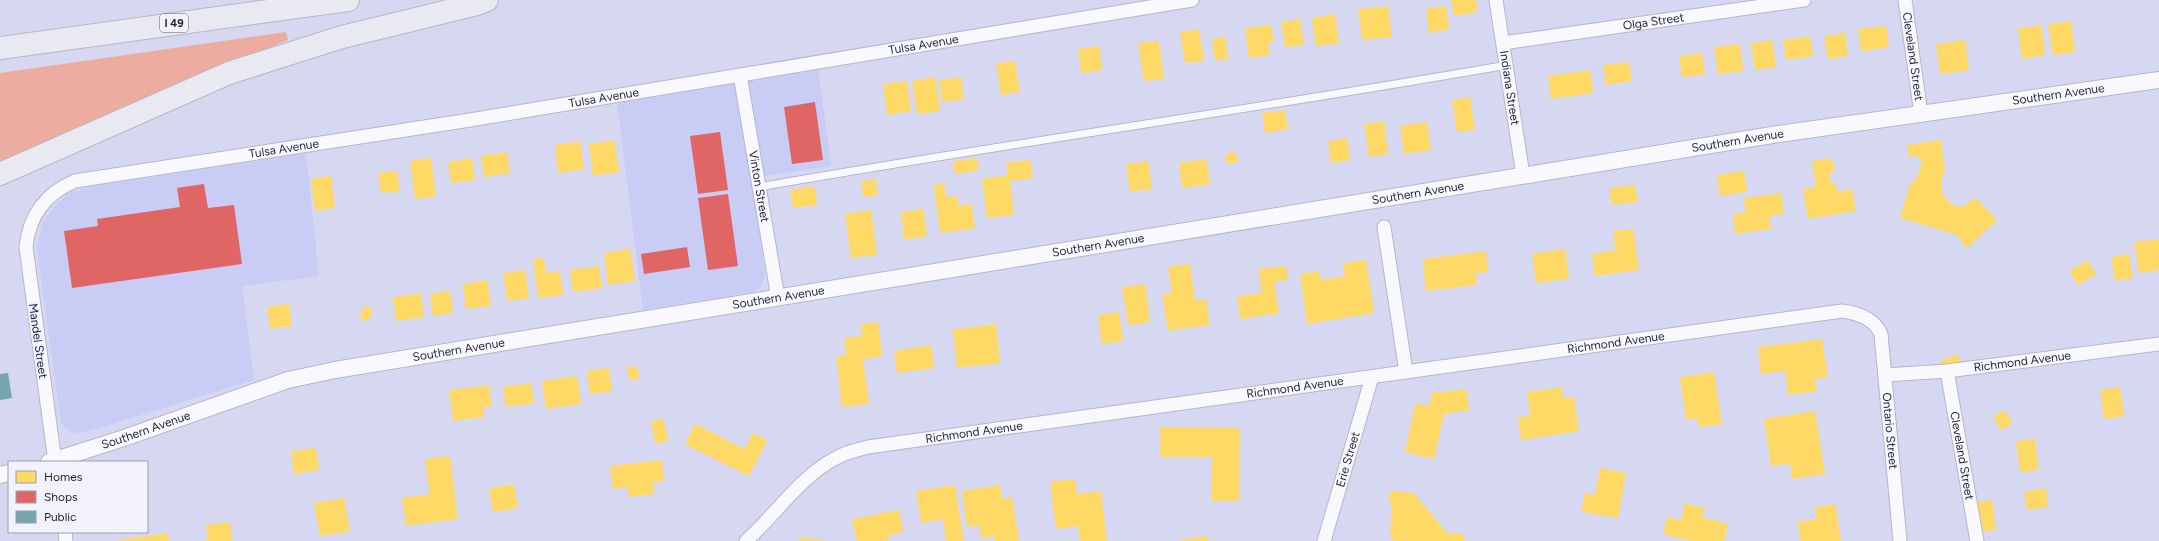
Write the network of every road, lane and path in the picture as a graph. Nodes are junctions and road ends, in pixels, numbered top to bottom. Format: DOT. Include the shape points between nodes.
graph roads {
  1 [pos="348,0"];
  2 [pos="487,0"];
  3 [pos="1192,0"];
  4 [pos="1496,0"];
  5 [pos="1804,0"];
  6 [pos="1906,0"];
  7 [pos="1503,43"];
  8 [pos="0,48"];
  9 [pos="1507,65"];
  10 [pos="740,75"];
  11 [pos="2159,80"];
  12 [pos="1921,114"];
  13 [pos="0,174"];
  14 [pos="1523,175"];
  15 [pos="759,187"];
  16 [pos="32,221"];
  17 [pos="1384,227"];
  18 [pos="778,298"];
  19 [pos="1874,323"];
  20 [pos="2159,344"];
  21 [pos="1947,371"];
  22 [pos="1406,372"];
  23 [pos="1885,376"];
  24 [pos="1372,377"];
  25 [pos="54,461"];
  26 [pos="746,541"];
  27 [pos="1324,541"];
  28 [pos="1900,541"];
  29 [pos="1977,541"];
  1 -- 8 [label="highway, I 49"];
  2 -- 13 [label="highway" via="342,37 229,73"];
  3 -- 10 [label="street, Tulsa Avenue"];
  4 -- 7 [label="street, Indiana Street"];
  5 -- 7 [label="street, Olga Street"];
  6 -- 12 [label="street, Cleveland Street"];
  7 -- 9 [label="street, Indiana Street"];
  9 -- 14 [label="street, Indiana Street"];
  9 -- 15 [label="lane" via="1351,92 890,163"];
  10 -- 15 [label="street, Vinton Street"];
  10 -- 16 [label="street, Tulsa Avenue" via="462,121 88,178 64,186 49,197"];
  11 -- 12 [label="street, Southern Avenue"];
  12 -- 14 [label="street, Southern Avenue" via="1772,134"];
  14 -- 18 [label="street, Southern Avenue"];
  15 -- 18 [label="street, Vinton Street"];
  16 -- 25 [label="street, Mandel Street" via="27,235 26,260"];
  17 -- 22 [label="street"];
  18 -- 25 [label="street, Southern Avenue" via="499,342 288,380"];
  19 -- 22 [label="street, Richmond Avenue" via="1857,313 1842,311"];
  19 -- 23 [label="street, Ontario Street" via="1881,334"];
  20 -- 21 [label="street, Richmond Avenue"];
  21 -- 23 [label="street, Richmond Avenue"];
  21 -- 29 [label="street, Cleveland Street"];
  22 -- 24 [label="street, Richmond Avenue"];
  23 -- 28 [label="street, Ontario Street"];
  24 -- 26 [label="street, Richmond Avenue" via="868,447 849,452 810,476"];
  24 -- 27 [label="street, Erie Street"];
}
